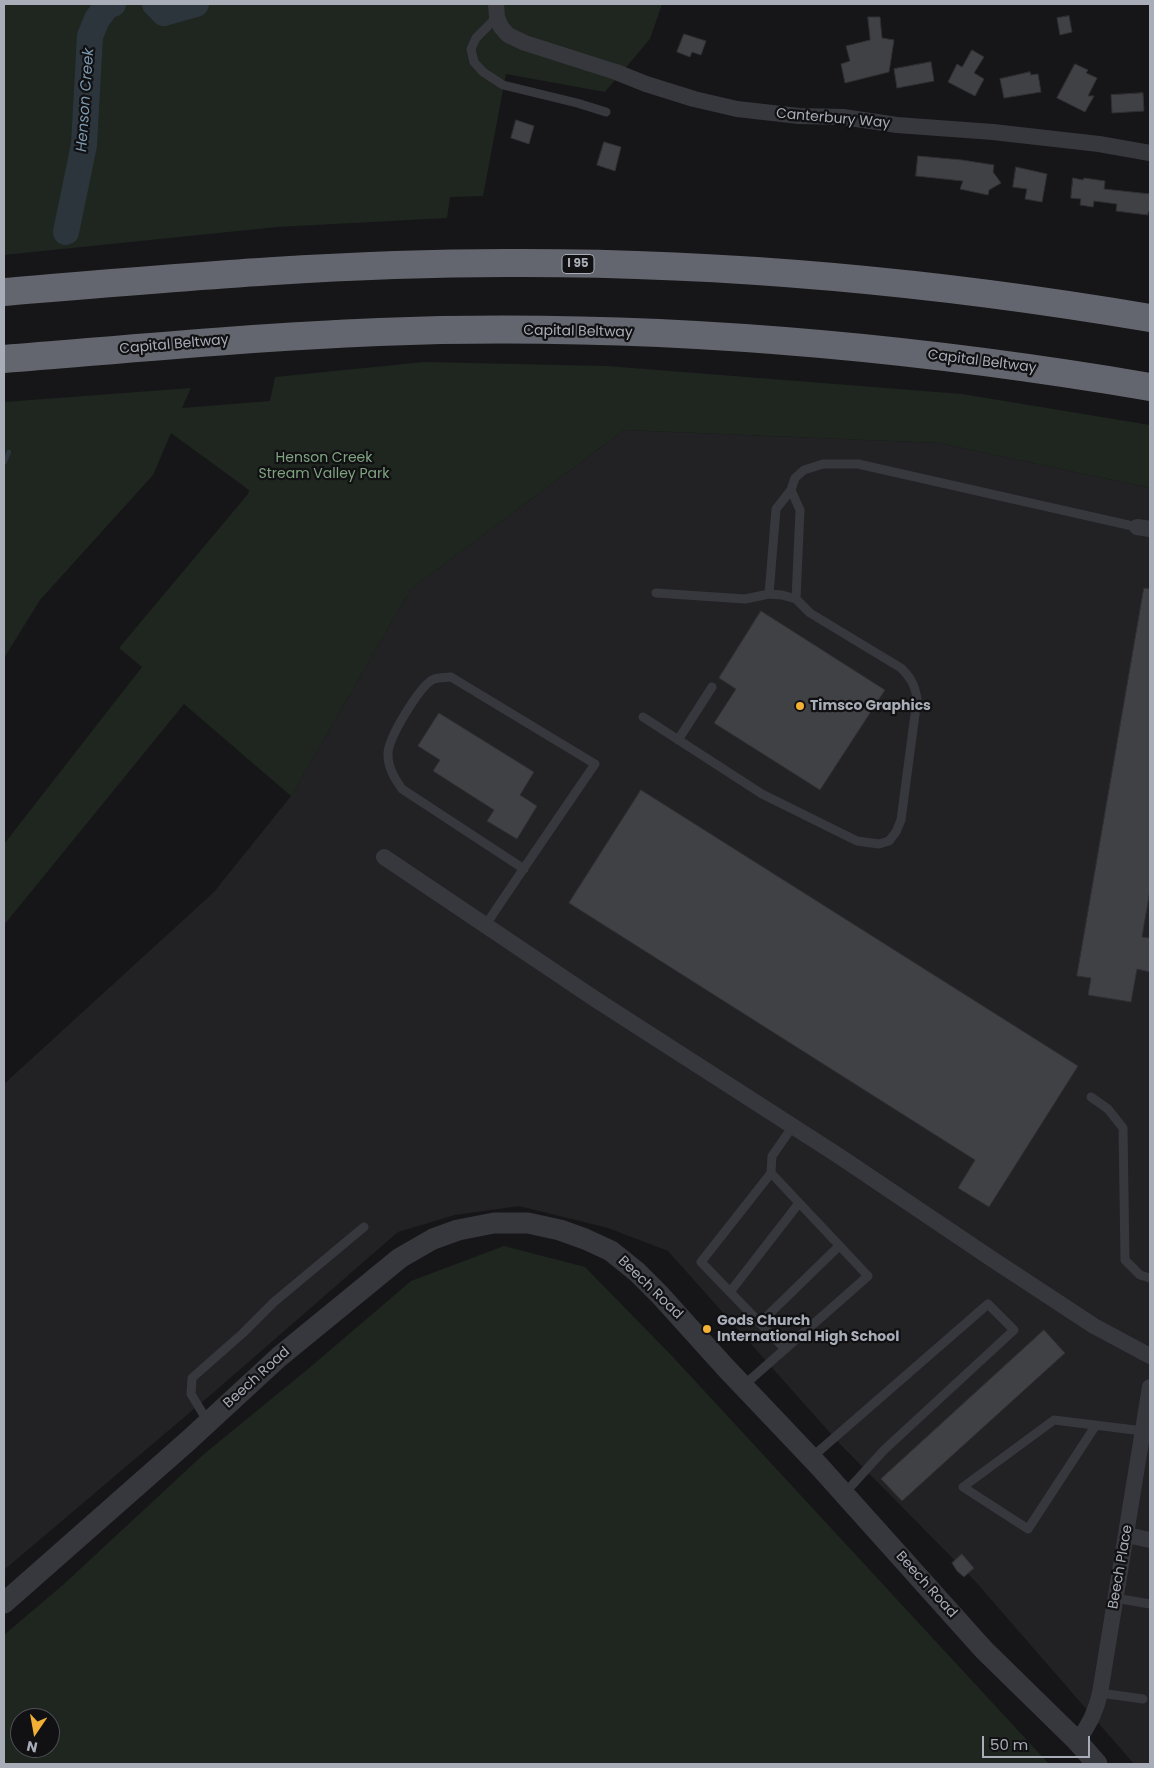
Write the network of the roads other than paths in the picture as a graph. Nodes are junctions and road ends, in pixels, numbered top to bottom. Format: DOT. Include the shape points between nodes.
graph roads {
  1 [pos="496,10"];
  2 [pos="606,112"];
  3 [pos="1150,153"];
  4 [pos="4,292"];
  5 [pos="1150,318"];
  6 [pos="4,359"];
  7 [pos="1150,387"];
  8 [pos="792,490"];
  9 [pos="1144,528"];
  10 [pos="656,593"];
  11 [pos="769,594"];
  12 [pos="796,599"];
  13 [pos="712,687"];
  14 [pos="643,718"];
  15 [pos="678,740"];
  16 [pos="384,857"];
  17 [pos="524,868"];
  18 [pos="485,926"];
  19 [pos="1092,1097"];
  20 [pos="793,1126"];
  21 [pos="771,1173"];
  22 [pos="799,1203"];
  23 [pos="364,1228"];
  24 [pos="839,1246"];
  25 [pos="1150,1278"];
  26 [pos="730,1292"];
  27 [pos="760,1324"];
  28 [pos="785,1349"];
  29 [pos="1150,1356"];
  30 [pos="743,1386"];
  31 [pos="1150,1387"];
  32 [pos="208,1422"];
  33 [pos="1096,1425"];
  34 [pos="1143,1431"];
  35 [pos="811,1458"];
  36 [pos="844,1494"];
  37 [pos="1127,1536"];
  38 [pos="1150,1540"];
  39 [pos="1116,1598"];
  40 [pos="4,1603"];
  41 [pos="1150,1604"];
  42 [pos="1100,1693"];
  43 [pos="1143,1699"];
  44 [pos="1077,1741"];
  45 [pos="1097,1764"];
  1 -- 2 [label="lane" via="471,49 474,62 483,72 503,85"];
  1 -- 3 [label="street, Canterbury Way" via="501,27 508,35 694,100 737,109 993,132"];
  4 -- 5 [label="highway, I 95" via="250,272 386,265 630,265 875,281 983,293"];
  6 -- 7 [label="highway, Capital Beltway" via="379,332 623,332 760,338 873,349 976,360"];
  8 -- 9 [label="lane" via="796,478 804,470 823,464 858,464"];
  8 -- 11 [label="lane" via="776,509"];
  8 -- 12 [label="lane" via="800,510"];
  10 -- 11 [label="lane" via="745,599"];
  11 -- 12 [label="lane"];
  12 -- 15 [label="lane" via="810,613 901,668 916,686 916,709 901,820 890,841 879,844 857,841 842,834 762,794"];
  13 -- 15 [label="lane"];
  14 -- 15 [label="lane"];
  16 -- 18 [label="street"];
  17 -- 17 [label="lane" via="595,764 451,677 434,679 421,689 390,740 387,754 391,772 402,789"];
  17 -- 18 [label="lane"];
  18 -- 20 [label="street"];
  19 -- 25 [label="lane" via="1108,1109 1123,1128 1124,1260"];
  20 -- 21 [label="lane" via="772,1156"];
  20 -- 29 [label="street" via="1094,1326"];
  21 -- 22 [label="lane"];
  21 -- 26 [label="lane" via="701,1262"];
  22 -- 24 [label="lane"];
  22 -- 26 [label="lane"];
  23 -- 32 [label="lane" via="274,1302 192,1378 191,1394"];
  24 -- 27 [label="lane"];
  24 -- 28 [label="lane" via="868,1276"];
  26 -- 27 [label="lane"];
  27 -- 28 [label="lane"];
  28 -- 30 [label="lane"];
  30 -- 32 [label="street, Beech Road" via="660,1295 611,1250 560,1230 528,1223 494,1223 433,1239 400,1258 279,1357"];
  30 -- 35 [label="street, Beech Road"];
  31 -- 34 [label="street, Beech Place"];
  32 -- 40 [label="street, Beech Road"];
  33 -- 33 [label="lane" via="1054,1420 963,1487 1028,1529"];
  33 -- 34 [label="lane"];
  34 -- 37 [label="street, Beech Place"];
  35 -- 36 [label="street, Beech Road"];
  35 -- 36 [label="lane" via="988,1304 1014,1330 884,1450"];
  36 -- 44 [label="street, Beech Road" via="984,1650"];
  37 -- 38 [label="street"];
  37 -- 39 [label="street, Beech Place"];
  39 -- 41 [label="lane"];
  39 -- 42 [label="street, Beech Place"];
  42 -- 43 [label="lane"];
  42 -- 44 [label="street, Beech Place" via="1094,1716"];
  44 -- 45 [label="street, Beech Road"];
}
